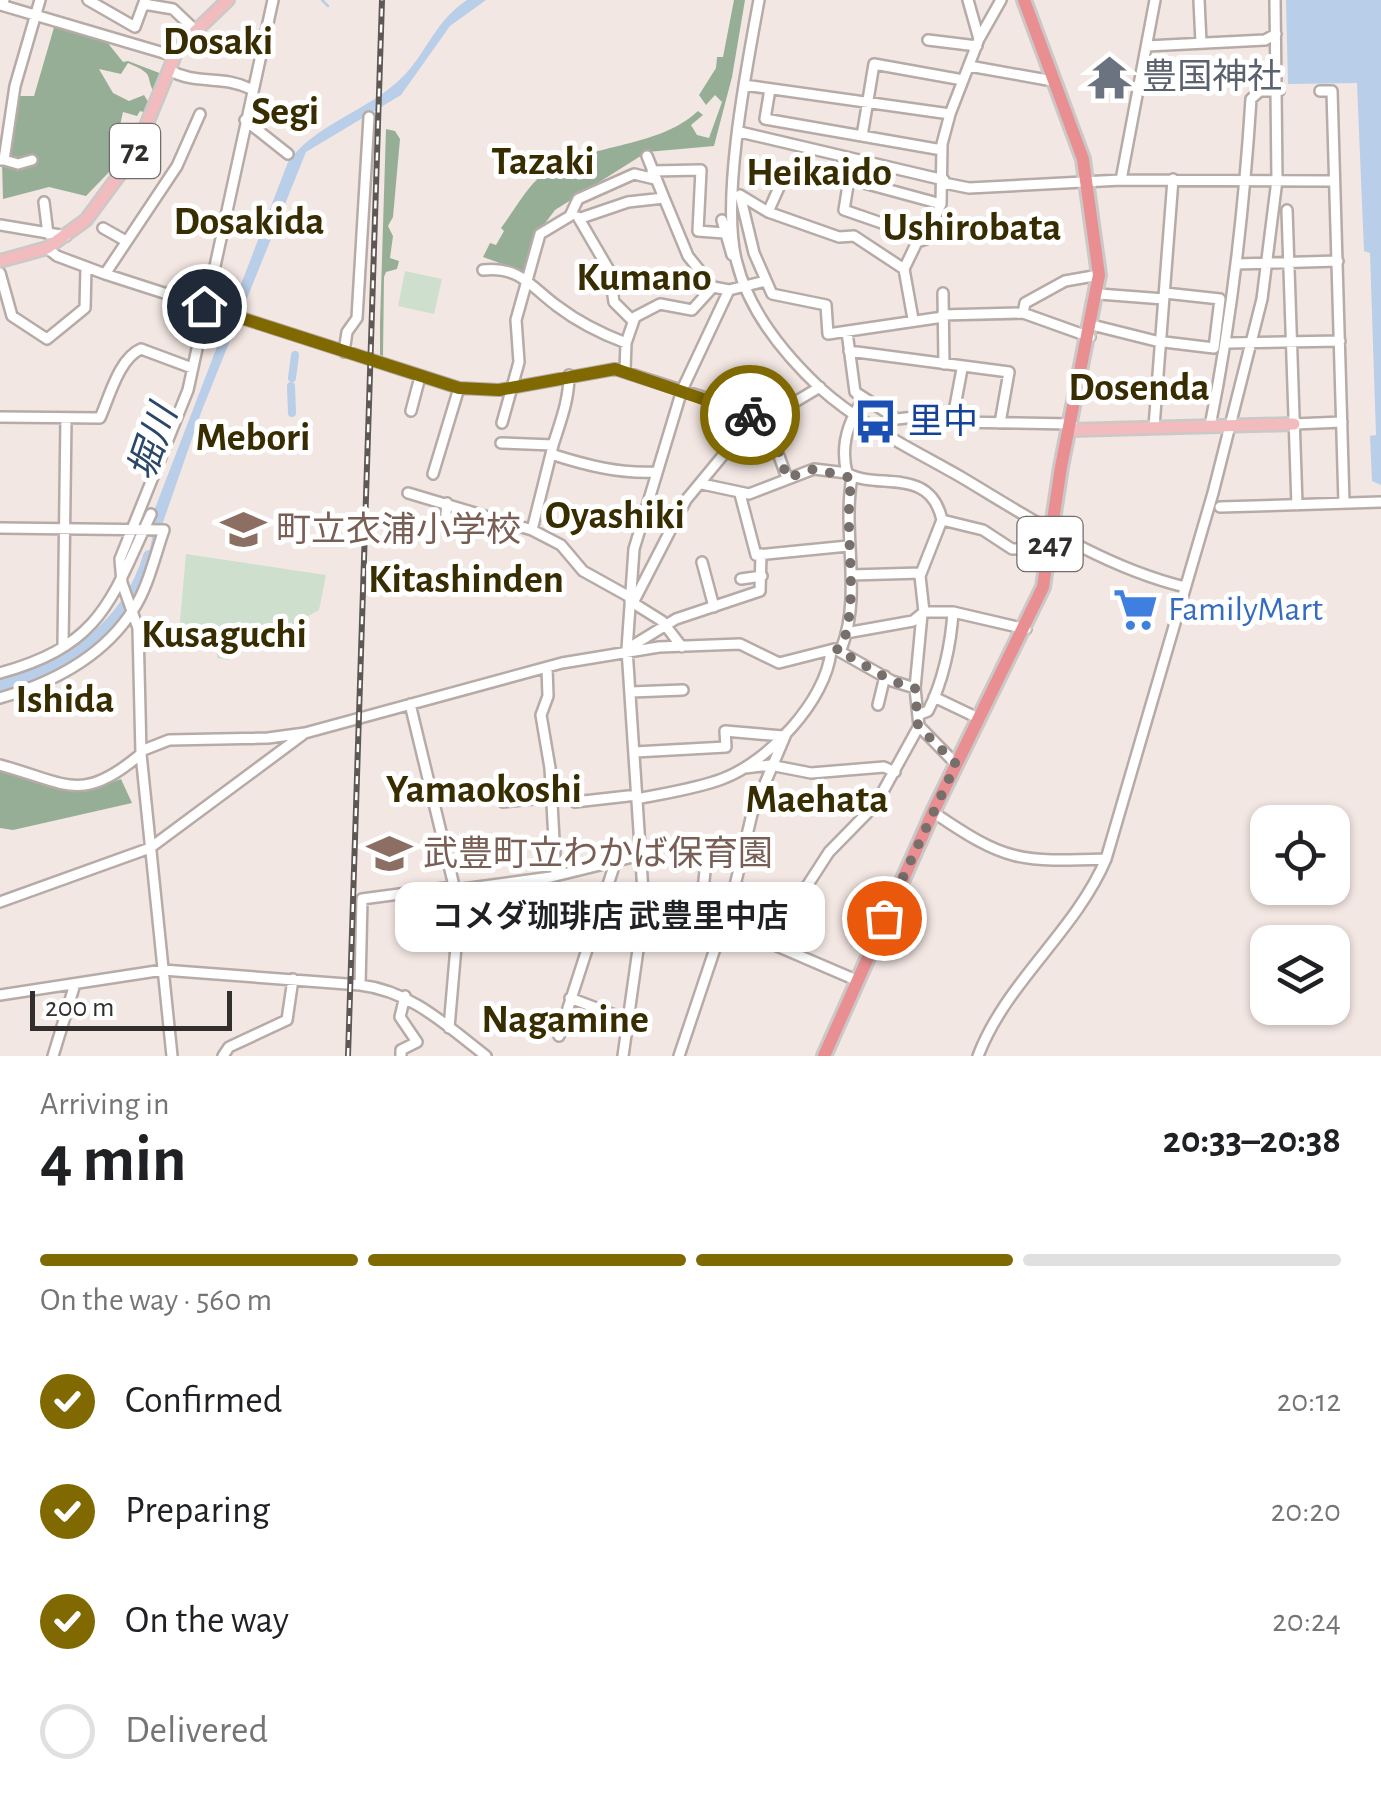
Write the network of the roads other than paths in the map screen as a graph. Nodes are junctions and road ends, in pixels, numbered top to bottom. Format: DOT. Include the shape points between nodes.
graph roads {
  1 [pos="40,0"];
  2 [pos="88,0"];
  3 [pos="228,0"];
  4 [pos="273,0"];
  5 [pos="759,0"];
  6 [pos="968,0"];
  7 [pos="1001,0"];
  8 [pos="1024,0"];
  9 [pos="1154,0"];
  10 [pos="1199,0"];
  11 [pos="1275,0"];
  12 [pos="145,2"];
  13 [pos="1,4"];
  14 [pos="35,16"];
  15 [pos="194,30"];
  16 [pos="1276,34"];
  17 [pos="928,40"];
  18 [pos="978,42"];
  19 [pos="1201,42"];
  20 [pos="1147,46"];
  21 [pos="174,56"];
  22 [pos="969,66"];
  23 [pos="169,70"];
  24 [pos="963,80"];
  25 [pos="1054,81"];
  26 [pos="744,85"];
  27 [pos="252,89"];
  28 [pos="770,89"];
  29 [pos="1279,91"];
  30 [pos="1320,91"];
  31 [pos="868,102"];
  32 [pos="200,114"];
  33 [pos="950,114"];
  34 [pos="369,118"];
  35 [pos="245,120"];
  36 [pos="740,132"];
  37 [pos="862,136"];
  38 [pos="942,150"];
  39 [pos="288,154"];
  40 [pos="646,156"];
  41 [pos="2,160"];
  42 [pos="32,160"];
  43 [pos="654,175"];
  44 [pos="1246,178"];
  45 [pos="1173,179"];
  46 [pos="819,180"];
  47 [pos="1121,180"];
  48 [pos="1277,180"];
  49 [pos="944,181"];
  50 [pos="1334,181"];
  51 [pos="1087,182"];
  52 [pos="664,198"];
  53 [pos="44,202"];
  54 [pos="941,204"];
  55 [pos="1287,210"];
  56 [pos="768,212"];
  57 [pos="570,216"];
  58 [pos="582,218"];
  59 [pos="745,221"];
  60 [pos="725,224"];
  61 [pos="0,225"];
  62 [pos="104,228"];
  63 [pos="926,239"];
  64 [pos="48,241"];
  65 [pos="126,241"];
  66 [pos="0,261"];
  67 [pos="1338,261"];
  68 [pos="1267,262"];
  69 [pos="1289,262"];
  70 [pos="1236,264"];
  71 [pos="86,268"];
  72 [pos="904,268"];
  73 [pos="484,270"];
  74 [pos="0,273"];
  75 [pos="105,274"];
  76 [pos="1099,275"];
  77 [pos="530,281"];
  78 [pos="766,282"];
  79 [pos="713,287"];
  80 [pos="747,289"];
  81 [pos="730,290"];
  82 [pos="943,293"];
  83 [pos="1098,294"];
  84 [pos="1165,296"];
  85 [pos="204,306"];
  86 [pos="1023,314"];
  87 [pos="943,316"];
  88 [pos="913,318"];
  89 [pos="632,320"];
  90 [pos="1091,331"];
  91 [pos="847,332"];
  92 [pos="1161,341"];
  93 [pos="1340,341"];
  94 [pos="1292,342"];
  95 [pos="626,343"];
  96 [pos="1227,343"];
  97 [pos="1252,343"];
  98 [pos="849,351"];
  99 [pos="344,352"];
  100 [pos="944,364"];
  101 [pos="192,368"];
  102 [pos="962,369"];
  103 [pos="624,370"];
  104 [pos="569,375"];
  105 [pos="420,378"];
  106 [pos="514,387"];
  107 [pos="820,387"];
  108 [pos="459,388"];
  109 [pos="682,390"];
  110 [pos="864,398"];
  111 [pos="411,411"];
  112 [pos="854,414"];
  113 [pos="0,417"];
  114 [pos="66,418"];
  115 [pos="768,420"];
  116 [pos="952,422"];
  117 [pos="1342,422"];
  118 [pos="502,423"];
  119 [pos="1000,423"];
  120 [pos="1294,424"];
  121 [pos="1154,426"];
  122 [pos="1210,426"];
  123 [pos="1230,426"];
  124 [pos="1072,427"];
  125 [pos="502,443"];
  126 [pos="552,449"];
  127 [pos="656,472"];
  128 [pos="434,474"];
  129 [pos="850,475"];
  130 [pos="787,478"];
  131 [pos="702,484"];
  132 [pos="408,493"];
  133 [pos="740,494"];
  134 [pos="448,502"];
  135 [pos="1381,502"];
  136 [pos="1344,503"];
  137 [pos="1297,504"];
  138 [pos="1220,507"];
  139 [pos="150,514"];
  140 [pos="942,520"];
  141 [pos="445,525"];
  142 [pos="0,528"];
  143 [pos="64,530"];
  144 [pos="130,530"];
  145 [pos="532,530"];
  146 [pos="143,531"];
  147 [pos="1052,532"];
  148 [pos="848,546"];
  149 [pos="1050,548"];
  150 [pos="761,554"];
  151 [pos="702,562"];
  152 [pos="922,573"];
  153 [pos="851,575"];
  154 [pos="762,576"];
  155 [pos="740,580"];
  156 [pos="122,583"];
  157 [pos="1185,588"];
  158 [pos="630,599"];
  159 [pos="714,607"];
  160 [pos="134,610"];
  161 [pos="953,612"];
  162 [pos="923,613"];
  163 [pos="668,626"];
  164 [pos="1026,629"];
  165 [pos="846,634"];
  166 [pos="63,646"];
  167 [pos="682,647"];
  168 [pos="833,650"];
  169 [pos="628,651"];
  170 [pos="547,668"];
  171 [pos="0,673"];
  172 [pos="885,676"];
  173 [pos="915,688"];
  174 [pos="630,692"];
  175 [pos="678,692"];
  176 [pos="934,696"];
  177 [pos="0,698"];
  178 [pos="410,704"];
  179 [pos="878,705"];
  180 [pos="980,719"];
  181 [pos="918,721"];
  182 [pos="305,733"];
  183 [pos="785,735"];
  184 [pos="141,752"];
  185 [pos="635,752"];
  186 [pos="956,764"];
  187 [pos="0,765"];
  188 [pos="772,765"];
  189 [pos="741,768"];
  190 [pos="895,772"];
  191 [pos="553,797"];
  192 [pos="637,797"];
  193 [pos="503,802"];
  194 [pos="575,802"];
  195 [pos="933,812"];
  196 [pos="150,848"];
  197 [pos="641,855"];
  198 [pos="1106,859"];
  199 [pos="616,860"];
  200 [pos="706,860"];
  201 [pos="556,875"];
  202 [pos="454,888"];
  203 [pos="732,898"];
  204 [pos="0,902"];
  205 [pos="644,906"];
  206 [pos="603,908"];
  207 [pos="700,910"];
  208 [pos="726,911"];
  209 [pos="575,913"];
  210 [pos="722,922"];
  211 [pos="163,970"];
  212 [pos="294,979"];
  213 [pos="856,980"];
  214 [pos="75,984"];
  215 [pos="360,985"];
  216 [pos="0,995"];
  217 [pos="406,996"];
  218 [pos="570,998"];
  219 [pos="563,1018"];
  220 [pos="628,1020"];
  221 [pos="513,1023"];
  222 [pos="450,1028"];
  223 [pos="560,1036"];
  224 [pos="473,1046"];
  225 [pos="53,1056"];
  226 [pos="172,1056"];
  227 [pos="223,1056"];
  228 [pos="400,1056"];
  229 [pos="462,1056"];
  230 [pos="486,1056"];
  231 [pos="622,1056"];
  232 [pos="680,1056"];
  233 [pos="824,1056"];
  234 [pos="978,1056"];
  1 -- 14 [label="street"];
  2 -- 12 [label="street" via="135,27"];
  3 -- 15 [label="main road, 72"];
  4 -- 27 [label="street"];
  5 -- 26 [label="street"];
  6 -- 18 [label="street"];
  7 -- 18 [label="street"];
  8 -- 25 [label="highway, 247"];
  9 -- 20 [label="street"];
  10 -- 19 [label="street"];
  11 -- 16 [label="street"];
  12 -- 15 [label="street" via="173,9"];
  13 -- 14 [label="street"];
  14 -- 21 [label="street"];
  14 -- 41 [label="street"];
  15 -- 21 [label="main road, 72"];
  16 -- 19 [label="street"];
  16 -- 29 [label="street"];
  17 -- 18 [label="street"];
  18 -- 22 [label="street"];
  19 -- 20 [label="street"];
  20 -- 47 [label="street"];
  21 -- 23 [label="main road, 72"];
  22 -- 24 [label="street"];
  22 -- 25 [label="street"];
  23 -- 27 [label="street" via="190,79 230,78"];
  23 -- 64 [label="main road, 72" via="134,155 69,236"];
  24 -- 31 [label="street" via="874,64"];
  24 -- 33 [label="street"];
  25 -- 51 [label="highway, 247"];
  26 -- 28 [label="street"];
  26 -- 36 [label="street"];
  27 -- 35 [label="street"];
  28 -- 31 [label="street"];
  28 -- 37 [label="street" via="765,119"];
  29 -- 44 [label="street" via="1260,91 1250,100"];
  29 -- 48 [label="street"];
  30 -- 50 [label="street" via="1332,91"];
  31 -- 33 [label="street"];
  31 -- 37 [label="street"];
  32 -- 65 [label="street" via="177,166"];
  33 -- 38 [label="street"];
  34 -- 99 [label="street" via="357,318"];
  35 -- 39 [label="street"];
  35 -- 85 [label="street"];
  36 -- 49 [label="street"];
  36 -- 60 [label="street"];
  37 -- 38 [label="street"];
  38 -- 49 [label="street"];
  40 -- 43 [label="street"];
  41 -- 42 [label="street"];
  43 -- 52 [label="street"];
  43 -- 57 [label="street" via="634,174 578,198"];
  43 -- 60 [label="street" via="701,170 698,231"];
  44 -- 45 [label="street"];
  44 -- 48 [label="street"];
  44 -- 70 [label="street"];
  45 -- 47 [label="street"];
  45 -- 84 [label="street"];
  46 -- 56 [label="street" via="786,174"];
  47 -- 51 [label="street"];
  48 -- 50 [label="street"];
  48 -- 68 [label="street"];
  49 -- 51 [label="street" via="969,188"];
  49 -- 54 [label="street"];
  50 -- 67 [label="street"];
  51 -- 76 [label="highway, 247"];
  52 -- 58 [label="street"];
  52 -- 79 [label="street" via="688,256"];
  53 -- 64 [label="street"];
  54 -- 63 [label="street"];
  54 -- 63 [label="street" via="849,179 844,210"];
  55 -- 69 [label="street"];
  56 -- 59 [label="street" via="740,194"];
  56 -- 72 [label="street" via="839,238 854,236"];
  57 -- 58 [label="street"];
  57 -- 77 [label="street" via="542,230"];
  58 -- 89 [label="street" via="609,270 614,302"];
  59 -- 60 [label="street"];
  59 -- 78 [label="street"];
  60 -- 80 [label="street"];
  61 -- 64 [label="street"];
  62 -- 65 [label="street"];
  63 -- 72 [label="street"];
  64 -- 66 [label="main road, 72"];
  64 -- 71 [label="street"];
  65 -- 75 [label="street"];
  67 -- 69 [label="street"];
  67 -- 93 [label="street"];
  68 -- 69 [label="street"];
  68 -- 70 [label="street"];
  68 -- 97 [label="street"];
  69 -- 94 [label="street"];
  70 -- 96 [label="street"];
  71 -- 74 [label="street" via="85,308 47,338 12,316"];
  71 -- 75 [label="street"];
  72 -- 88 [label="street"];
  73 -- 77 [label="street" via="504,268"];
  75 -- 85 [label="street"];
  76 -- 83 [label="highway, 247"];
  76 -- 86 [label="street" via="1049,289 1025,303"];
  77 -- 95 [label="street" via="560,309"];
  77 -- 106 [label="street" via="516,320"];
  78 -- 80 [label="street"];
  78 -- 91 [label="street" via="772,294 826,305 828,334"];
  79 -- 81 [label="street"];
  79 -- 89 [label="street" via="692,310 660,304"];
  80 -- 81 [label="street"];
  80 -- 107 [label="street" via="775,338"];
  81 -- 109 [label="street"];
  82 -- 87 [label="street"];
  83 -- 84 [label="street"];
  83 -- 90 [label="highway, 247"];
  84 -- 92 [label="street"];
  84 -- 92 [label="street" via="1220,299 1214,348"];
  85 -- 99 [label="street"];
  85 -- 101 [label="street"];
  86 -- 87 [label="street"];
  86 -- 90 [label="street"];
  87 -- 88 [label="street"];
  87 -- 100 [label="street"];
  88 -- 91 [label="street"];
  89 -- 95 [label="street"];
  90 -- 92 [label="street"];
  90 -- 124 [label="highway, 247"];
  91 -- 98 [label="street"];
  92 -- 121 [label="street"];
  93 -- 94 [label="street"];
  93 -- 117 [label="street"];
  94 -- 97 [label="street"];
  94 -- 120 [label="street"];
  95 -- 103 [label="street"];
  96 -- 97 [label="street"];
  96 -- 122 [label="street"];
  97 -- 123 [label="street"];
  98 -- 100 [label="street"];
  98 -- 110 [label="street" via="855,392"];
  99 -- 105 [label="street"];
  100 -- 102 [label="street"];
  101 -- 114 [label="street" via="141,348 100,418"];
  101 -- 144 [label="street" via="166,455"];
  102 -- 116 [label="street"];
  102 -- 119 [label="street" via="1009,372"];
  103 -- 104 [label="street"];
  103 -- 109 [label="street"];
  104 -- 106 [label="street"];
  104 -- 126 [label="street" via="569,402"];
  105 -- 108 [label="street"];
  105 -- 111 [label="street"];
  106 -- 108 [label="street"];
  106 -- 118 [label="street"];
  107 -- 112 [label="street"];
  107 -- 115 [label="street"];
  108 -- 128 [label="street"];
  109 -- 115 [label="street"];
  109 -- 127 [label="street"];
  110 -- 112 [label="street"];
  110 -- 116 [label="street" via="897,419 932,415"];
  112 -- 129 [label="street" via="844,452"];
  112 -- 147 [label="street"];
  113 -- 114 [label="street"];
  114 -- 143 [label="street"];
  115 -- 130 [label="street"];
  115 -- 131 [label="street" via="724,454"];
  116 -- 119 [label="street"];
  117 -- 120 [label="street"];
  117 -- 136 [label="street"];
  119 -- 124 [label="street"];
  120 -- 123 [label="main road"];
  120 -- 137 [label="street"];
  121 -- 122 [label="main road"];
  121 -- 124 [label="main road"];
  122 -- 123 [label="main road"];
  123 -- 157 [label="street"];
  124 -- 147 [label="highway, 247"];
  125 -- 126 [label="street"];
  126 -- 127 [label="street" via="621,472"];
  126 -- 145 [label="street"];
  127 -- 158 [label="street" via="638,530"];
  129 -- 130 [label="street" via="814,469"];
  129 -- 140 [label="street" via="892,478 917,488 935,500"];
  129 -- 148 [label="street"];
  130 -- 133 [label="street"];
  131 -- 133 [label="street"];
  131 -- 158 [label="street" via="673,520"];
  132 -- 134 [label="street"];
  133 -- 150 [label="street" via="748,532"];
  134 -- 141 [label="street"];
  134 -- 145 [label="street"];
  135 -- 136 [label="street"];
  136 -- 137 [label="street"];
  137 -- 138 [label="street"];
  139 -- 146 [label="street"];
  140 -- 149 [label="street" via="978,528 1012,549"];
  140 -- 152 [label="street"];
  142 -- 143 [label="street"];
  143 -- 144 [label="street"];
  143 -- 166 [label="street"];
  144 -- 146 [label="street"];
  144 -- 156 [label="street" via="120,559"];
  145 -- 158 [label="street"];
  146 -- 156 [label="street"];
  146 -- 160 [label="street" via="164,530"];
  147 -- 149 [label="highway, 247"];
  147 -- 157 [label="street"];
  148 -- 150 [label="street"];
  148 -- 153 [label="street"];
  149 -- 164 [label="highway, 247" via="1044,587"];
  150 -- 154 [label="street"];
  151 -- 159 [label="street"];
  152 -- 153 [label="street"];
  152 -- 162 [label="street"];
  153 -- 165 [label="street"];
  154 -- 155 [label="street"];
  154 -- 159 [label="street" via="760,591"];
  156 -- 160 [label="street"];
  156 -- 166 [label="street" via="100,618"];
  157 -- 198 [label="street"];
  158 -- 163 [label="street"];
  158 -- 169 [label="street"];
  159 -- 163 [label="street"];
  160 -- 177 [label="street" via="84,662"];
  160 -- 184 [label="street"];
  161 -- 162 [label="street"];
  161 -- 164 [label="street"];
  161 -- 176 [label="street"];
  162 -- 165 [label="street"];
  162 -- 173 [label="street"];
  163 -- 167 [label="street"];
  163 -- 169 [label="street"];
  164 -- 180 [label="highway, 247"];
  165 -- 168 [label="street" via="842,647"];
  166 -- 171 [label="street"];
  167 -- 168 [label="street" via="740,644 779,663"];
  167 -- 169 [label="street"];
  168 -- 172 [label="street"];
  168 -- 183 [label="street" via="810,704"];
  169 -- 170 [label="street"];
  169 -- 174 [label="street"];
  170 -- 178 [label="street"];
  170 -- 191 [label="street" via="548,696 540,715"];
  172 -- 173 [label="street"];
  172 -- 179 [label="street"];
  173 -- 181 [label="street"];
  174 -- 175 [label="street"];
  174 -- 185 [label="street"];
  176 -- 180 [label="street"];
  176 -- 181 [label="street"];
  178 -- 182 [label="street"];
  178 -- 202 [label="street"];
  180 -- 186 [label="highway, 247"];
  181 -- 186 [label="street"];
  181 -- 190 [label="street"];
  182 -- 184 [label="street" via="169,740"];
  182 -- 196 [label="street"];
  183 -- 185 [label="street" via="725,730 726,748"];
  183 -- 188 [label="street"];
  183 -- 189 [label="street"];
  184 -- 187 [label="street" via="106,783 80,789"];
  184 -- 196 [label="street"];
  185 -- 192 [label="street"];
  186 -- 195 [label="highway, 247"];
  188 -- 189 [label="street"];
  188 -- 190 [label="street" via="811,773 854,767"];
  188 -- 203 [label="street" via="752,814"];
  189 -- 192 [label="street" via="726,778"];
  190 -- 203 [label="street" via="876,804 829,852 786,920"];
  191 -- 193 [label="street"];
  191 -- 201 [label="street"];
  192 -- 194 [label="street"];
  192 -- 197 [label="street"];
  195 -- 198 [label="street" via="1012,858"];
  195 -- 213 [label="highway, 247"];
  196 -- 204 [label="street"];
  196 -- 211 [label="street"];
  197 -- 199 [label="street"];
  197 -- 205 [label="street"];
  198 -- 234 [label="street" via="1079,912 1006,1004"];
  199 -- 201 [label="street"];
  199 -- 206 [label="street"];
  200 -- 207 [label="street"];
  201 -- 202 [label="street"];
  202 -- 215 [label="street" via="362,899"];
  202 -- 222 [label="street"];
  203 -- 208 [label="street"];
  205 -- 207 [label="street"];
  205 -- 220 [label="street"];
  206 -- 209 [label="street"];
  206 -- 218 [label="street"];
  207 -- 208 [label="street"];
  208 -- 210 [label="street"];
  210 -- 213 [label="street"];
  210 -- 232 [label="street"];
  211 -- 212 [label="street"];
  211 -- 214 [label="street"];
  211 -- 226 [label="street"];
  212 -- 215 [label="street"];
  212 -- 227 [label="street" via="288,1020"];
  213 -- 233 [label="highway, 247"];
  214 -- 216 [label="street"];
  214 -- 225 [label="street"];
  215 -- 217 [label="street"];
  217 -- 222 [label="street"];
  217 -- 228 [label="street" via="400,1016 417,1042"];
  218 -- 219 [label="street"];
  218 -- 220 [label="street"];
  219 -- 221 [label="street"];
  219 -- 223 [label="street"];
  220 -- 231 [label="street"];
  222 -- 224 [label="street"];
  224 -- 229 [label="street"];
  224 -- 230 [label="street"];
}
